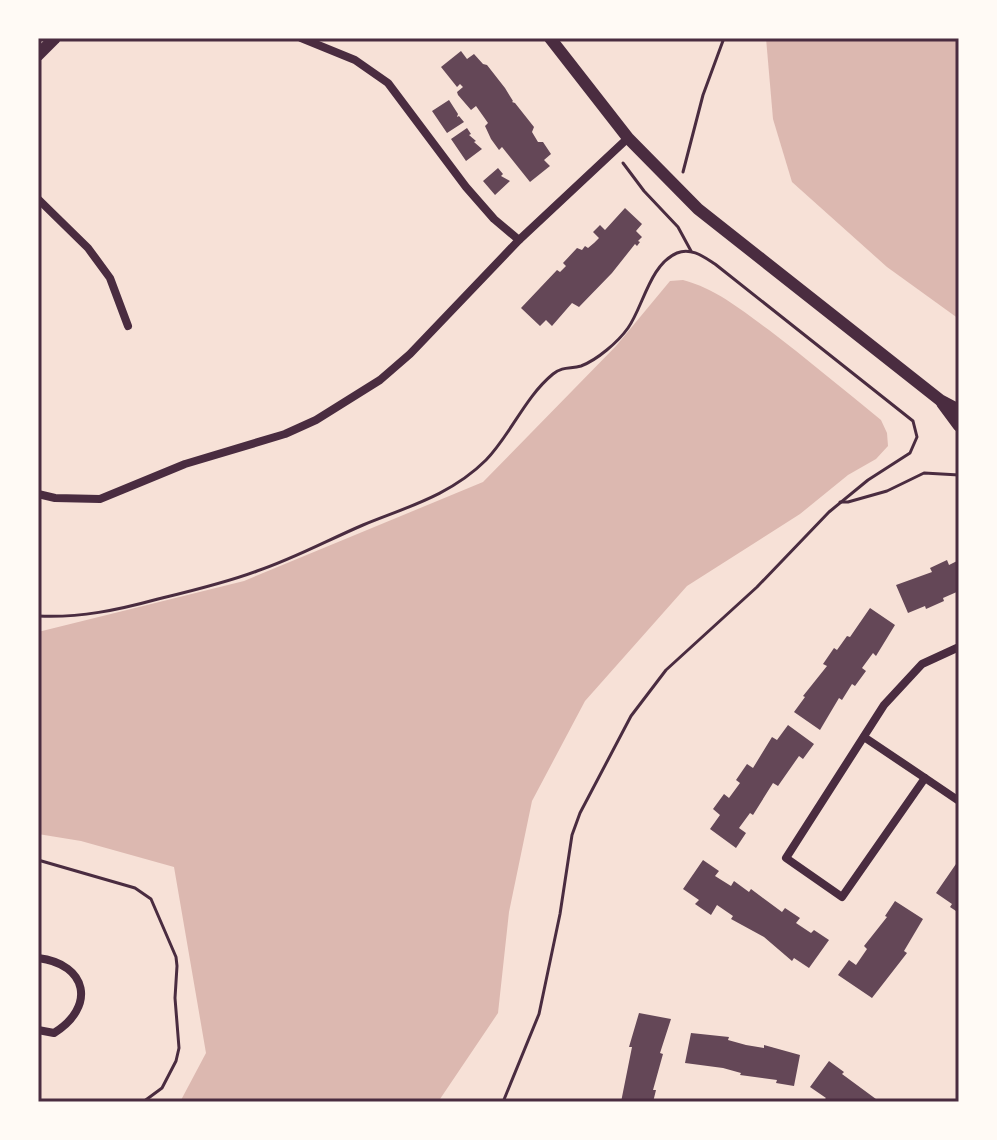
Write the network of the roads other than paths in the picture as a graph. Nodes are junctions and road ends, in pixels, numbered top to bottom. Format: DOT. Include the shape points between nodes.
graph roads {
  1 [pos="55,38"];
  2 [pos="301,38"];
  3 [pos="550,38"];
  4 [pos="38,55"];
  5 [pos="628,138"];
  6 [pos="38,199"];
  7 [pos="519,240"];
  8 [pos="128,326"];
  9 [pos="940,400"];
  10 [pos="959,410"];
  11 [pos="959,426"];
  12 [pos="38,494"];
  13 [pos="959,647"];
  14 [pos="864,737"];
  15 [pos="925,778"];
  16 [pos="959,801"];
  17 [pos="38,958"];
  18 [pos="38,1030"];
  1 -- 4 [label="street"];
  2 -- 7 [label="street" via="355,60 388,83 466,187"];
  3 -- 5 [label="street"];
  5 -- 7 [label="street"];
  5 -- 9 [label="street" via="698,209"];
  6 -- 8 [label="street" via="110,278"];
  7 -- 12 [label="street" via="410,354 380,380 316,420 100,499"];
  9 -- 10 [label="street"];
  9 -- 11 [label="street"];
  13 -- 14 [label="street" via="922,664 884,705"];
  14 -- 15 [label="street"];
  14 -- 15 [label="street" via="786,858 842,897"];
  15 -- 16 [label="street"];
  17 -- 18 [label="street" via="61,962 76,974 82,991 70,1023 54,1033"];
}
